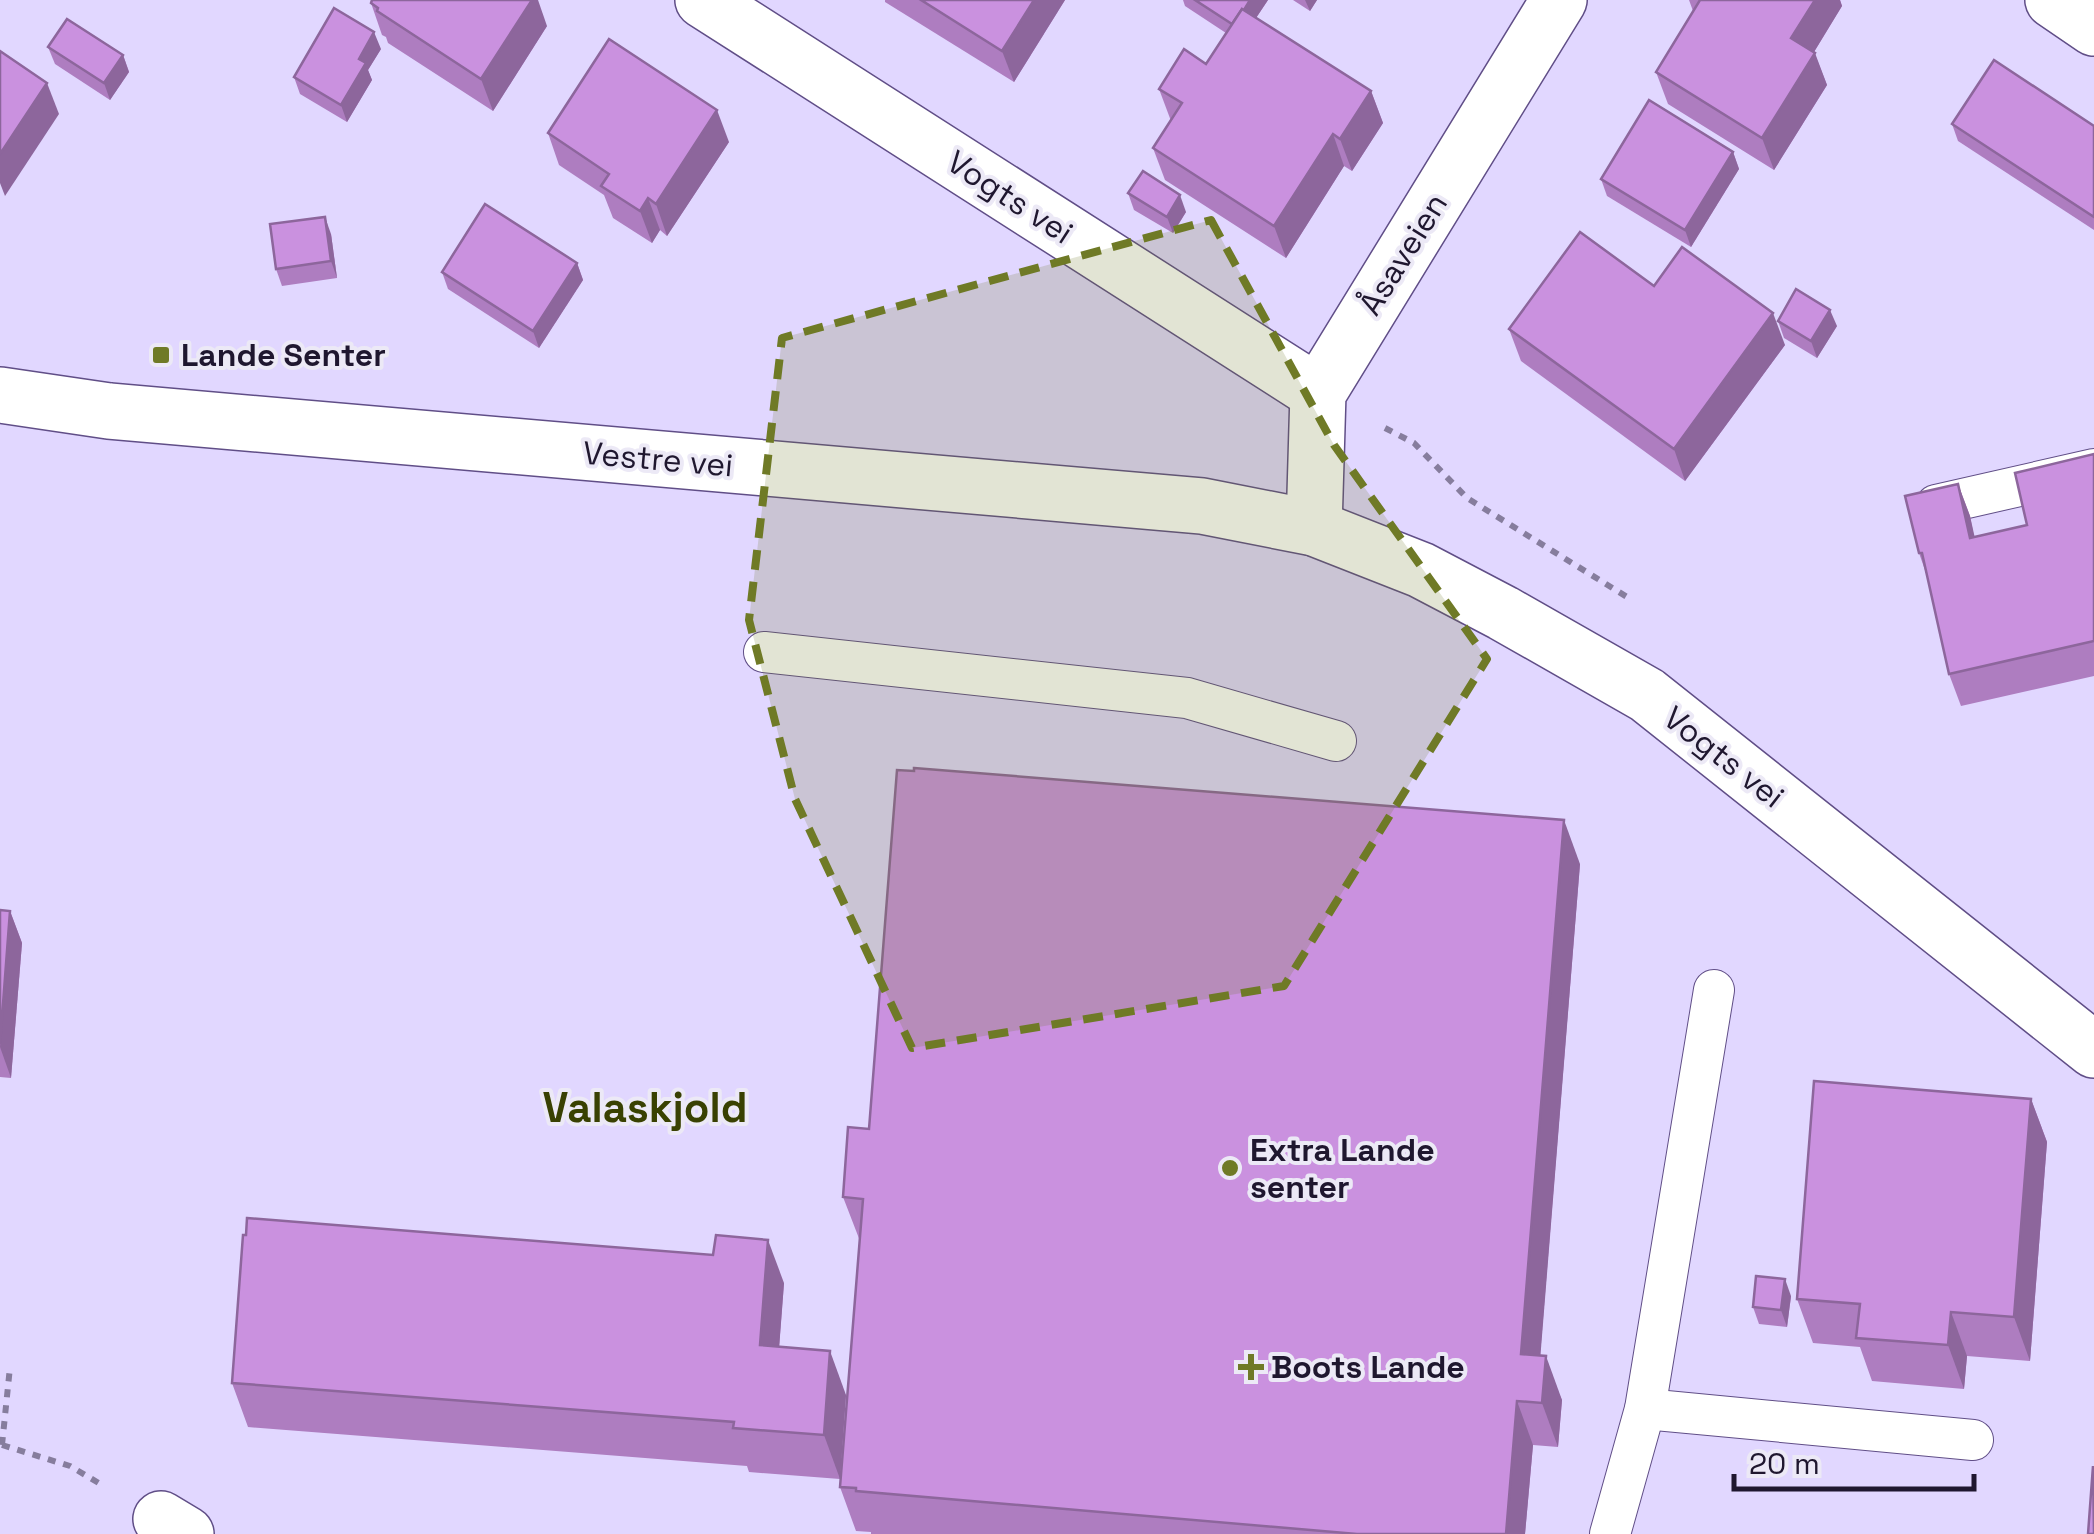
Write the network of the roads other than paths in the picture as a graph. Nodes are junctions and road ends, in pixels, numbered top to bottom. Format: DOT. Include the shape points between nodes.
graph roads {
  1 [pos="703,0"];
  2 [pos="1559,0"];
  3 [pos="2052,0"];
  4 [pos="2094,28"];
  5 [pos="1318,393"];
  6 [pos="0,395"];
  7 [pos="2094,469"];
  8 [pos="1936,505"];
  9 [pos="1314,528"];
  10 [pos="764,652"];
  11 [pos="1336,741"];
  12 [pos="1714,990"];
  13 [pos="2094,1050"];
  14 [pos="1645,1409"];
  15 [pos="1973,1440"];
  16 [pos="1610,1534"];
  1 -- 5 [label="street, Vogts vei"];
  2 -- 5 [label="street, Åsaveien"];
  3 -- 4 [label="street"];
  5 -- 9 [label="street, Åsaveien"];
  6 -- 9 [label="street, Vestre vei" via="108,411 1202,506"];
  7 -- 8 [label="lane"];
  9 -- 13 [label="street, Vogts vei" via="1420,570 1646,695"];
  10 -- 11 [label="lane" via="1187,698"];
  12 -- 14 [label="lane"];
  14 -- 15 [label="lane"];
  14 -- 16 [label="lane"];
}
